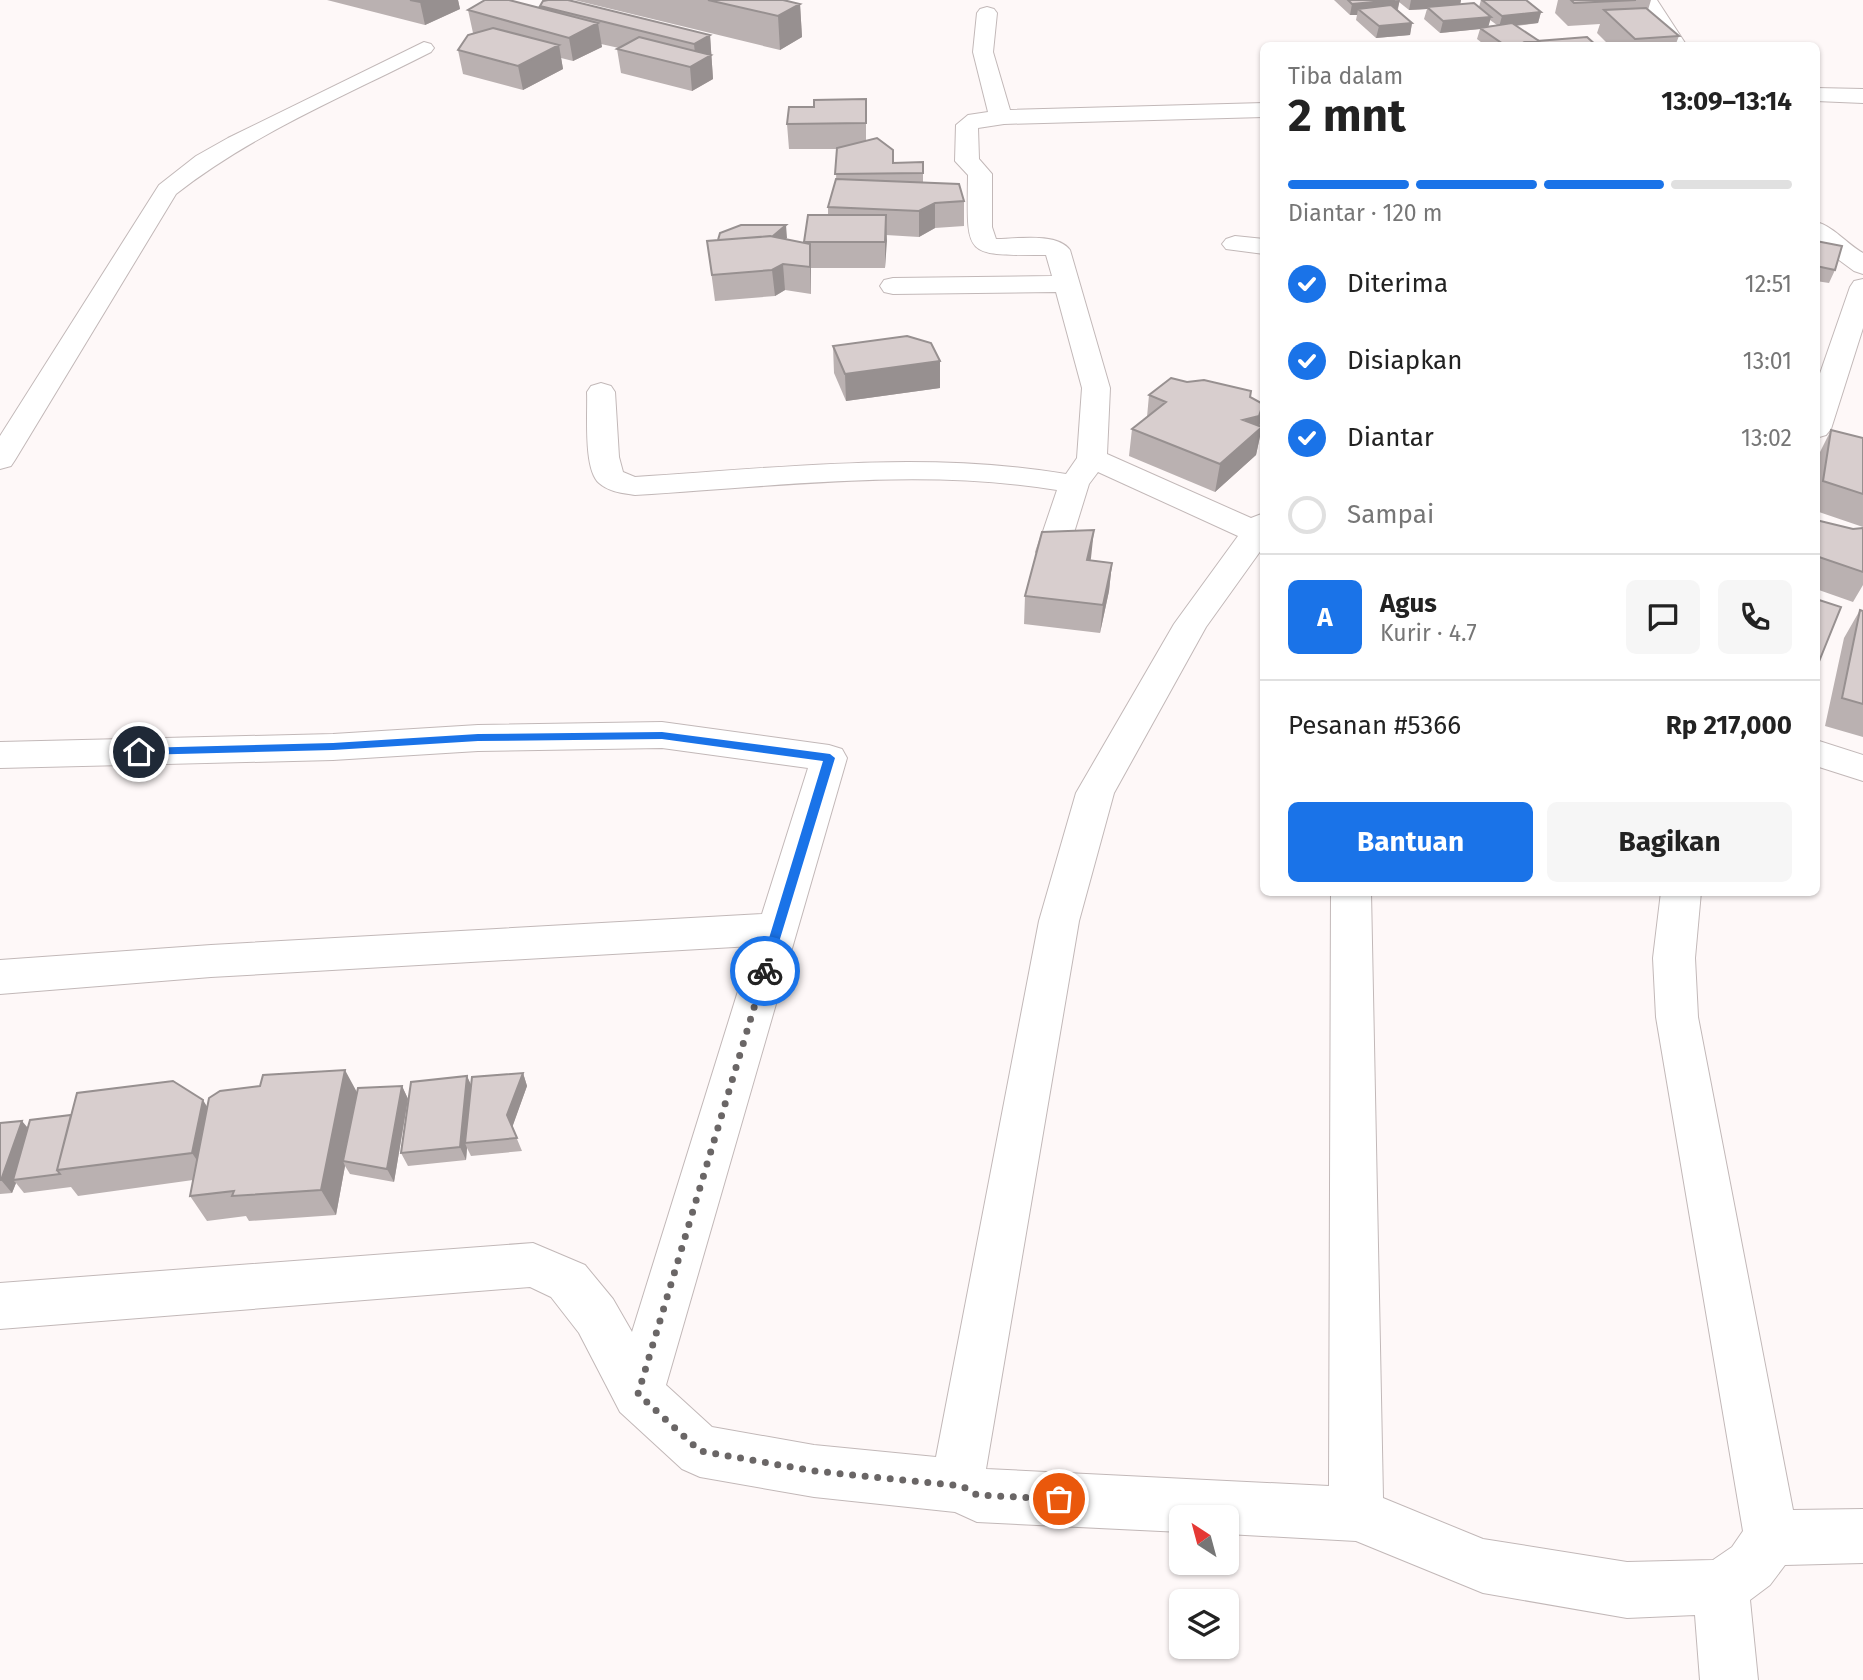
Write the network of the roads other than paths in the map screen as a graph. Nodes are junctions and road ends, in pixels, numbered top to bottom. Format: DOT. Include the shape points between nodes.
graph roads {
  1 [pos="1647,0"];
  2 [pos="987,13"];
  3 [pos="1674,42"];
  4 [pos="424,48"];
  5 [pos="1820,94"];
  6 [pos="1863,96"];
  7 [pos="1260,110"];
  8 [pos="1004,117"];
  9 [pos="1820,233"];
  10 [pos="1235,244"];
  11 [pos="1260,247"];
  12 [pos="1851,263"];
  13 [pos="1066,284"];
  14 [pos="893,286"];
  15 [pos="601,392"];
  16 [pos="1820,410"];
  17 [pos="1092,458"];
  18 [pos="0,460"];
  19 [pos="1074,484"];
  20 [pos="1260,530"];
  21 [pos="1260,531"];
  22 [pos="1052,552"];
  23 [pos="1820,754"];
  24 [pos="0,755"];
  25 [pos="1863,768"];
  26 [pos="1351,896"];
  27 [pos="1681,896"];
  28 [pos="778,929"];
  29 [pos="0,977"];
  30 [pos="0,1306"];
  31 [pos="638,1394"];
  32 [pos="962,1486"];
  33 [pos="1356,1514"];
  34 [pos="1863,1536"];
  35 [pos="1771,1538"];
  36 [pos="1721,1587"];
  37 [pos="1728,1672"];
  1 -- 3 [label="street"];
  2 -- 8 [label="street" via="983,52"];
  4 -- 18 [label="street" via="236,143 167,190"];
  5 -- 6 [label="street"];
  7 -- 8 [label="street"];
  8 -- 13 [label="street" via="967,125 967,161 980,174 980,227 985,244 1057,250"];
  9 -- 12 [label="street"];
  10 -- 11 [label="street"];
  12 -- 16 [label="street"];
  13 -- 14 [label="street"];
  13 -- 17 [label="street" via="1096,388"];
  15 -- 19 [label="street" via="609,476 635,486 900,470 1015,474"];
  17 -- 19 [label="street"];
  17 -- 20 [label="street"];
  19 -- 22 [label="street"];
  21 -- 32 [label="street" via="1191,624 1095,793 1059,921 960,1469"];
  23 -- 25 [label="street"];
  24 -- 28 [label="street" via="333,747 478,737 662,735 830,758"];
  26 -- 33 [label="street"];
  27 -- 35 [label="street" via="1674,958 1677,1017"];
  28 -- 29 [label="street"];
  28 -- 31 [label="street"];
  30 -- 31 [label="street" via="533,1265 568,1281 596,1316"];
  31 -- 32 [label="street" via="700,1451 814,1471"];
  32 -- 33 [label="street" via="977,1495"];
  33 -- 36 [label="street" via="1483,1566 1627,1590"];
  34 -- 35 [label="street"];
  35 -- 36 [label="street" via="1751,1566"];
  36 -- 37 [label="street"];
}
